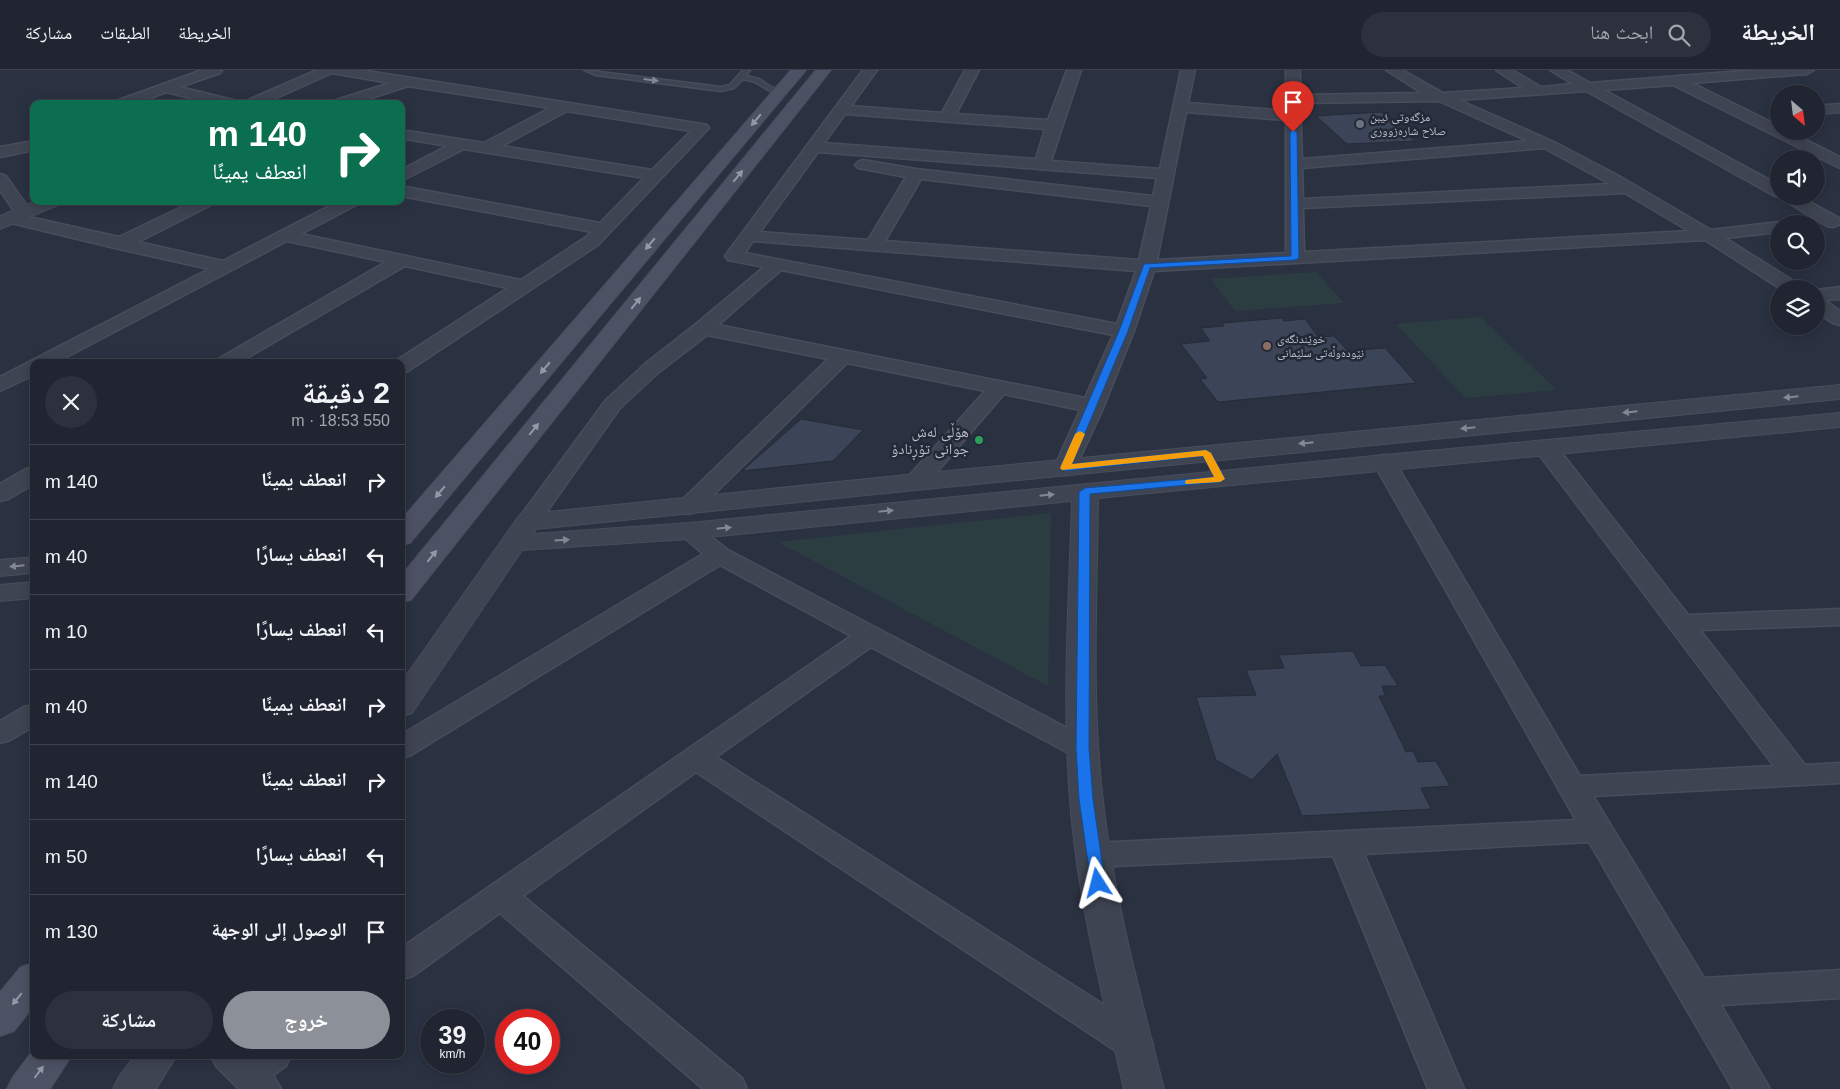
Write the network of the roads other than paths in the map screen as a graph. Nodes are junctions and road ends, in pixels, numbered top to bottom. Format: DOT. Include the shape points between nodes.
graph roads {
  1 [pos="215,70"];
  2 [pos="328,70"];
  3 [pos="336,70"];
  4 [pos="587,70"];
  5 [pos="747,70"];
  6 [pos="798,70"];
  7 [pos="824,70"];
  8 [pos="870,70"];
  9 [pos="972,70"];
  10 [pos="1074,70"];
  11 [pos="1188,70"];
  12 [pos="1293,70"];
  13 [pos="1392,70"];
  14 [pos="1503,70"];
  15 [pos="1557,70"];
  16 [pos="1656,70"];
  17 [pos="1807,70"];
  18 [pos="742,76"];
  19 [pos="1676,80"];
  20 [pos="405,82"];
  21 [pos="166,88"];
  22 [pos="1589,88"];
  23 [pos="1538,92"];
  24 [pos="778,94"];
  25 [pos="1440,97"];
  26 [pos="1293,98"];
  27 [pos="132,100"];
  28 [pos="216,100"];
  29 [pos="260,100"];
  30 [pos="350,100"];
  31 [pos="563,107"];
  32 [pos="1180,108"];
  33 [pos="1840,108"];
  34 [pos="1825,109"];
  35 [pos="842,110"];
  36 [pos="1770,114"];
  37 [pos="1293,116"];
  38 [pos="1746,116"];
  39 [pos="947,118"];
  40 [pos="1054,125"];
  41 [pos="405,135"];
  42 [pos="462,144"];
  43 [pos="1546,144"];
  44 [pos="30,146"];
  45 [pos="820,147"];
  46 [pos="486,148"];
  47 [pos="1813,150"];
  48 [pos="0,152"];
  49 [pos="1840,154"];
  50 [pos="1825,155"];
  51 [pos="1825,156"];
  52 [pos="1042,164"];
  53 [pos="1294,164"];
  54 [pos="1840,164"];
  55 [pos="405,174"];
  56 [pos="916,174"];
  57 [pos="1166,174"];
  58 [pos="654,175"];
  59 [pos="0,179"];
  60 [pos="1770,187"];
  61 [pos="1627,188"];
  62 [pos="405,192"];
  63 [pos="1161,202"];
  64 [pos="1294,204"];
  65 [pos="40,205"];
  66 [pos="199,205"];
  67 [pos="344,205"];
  68 [pos="1805,205"];
  69 [pos="11,215"];
  70 [pos="1837,221"];
  71 [pos="1770,228"];
  72 [pos="605,229"];
  73 [pos="1708,235"];
  74 [pos="286,236"];
  75 [pos="749,236"];
  76 [pos="119,244"];
  77 [pos="873,246"];
  78 [pos="1295,258"];
  79 [pos="403,260"];
  80 [pos="778,264"];
  81 [pos="1147,266"];
  82 [pos="225,267"];
  83 [pos="1780,280"];
  84 [pos="524,286"];
  85 [pos="1840,293"];
  86 [pos="1825,295"];
  87 [pos="1825,309"];
  88 [pos="1840,319"];
  89 [pos="703,328"];
  90 [pos="1124,331"];
  91 [pos="842,357"];
  92 [pos="51,359"];
  93 [pos="232,359"];
  94 [pos="405,364"];
  95 [pos="30,370"];
  96 [pos="0,385"];
  97 [pos="999,388"];
  98 [pos="1840,392"];
  99 [pos="1092,406"];
  100 [pos="1840,420"];
  101 [pos="1546,448"];
  102 [pos="1206,453"];
  103 [pos="1384,462"];
  104 [pos="30,476"];
  105 [pos="1220,479"];
  106 [pos="1075,480"];
  107 [pos="916,482"];
  108 [pos="0,494"];
  109 [pos="688,519"];
  110 [pos="405,532"];
  111 [pos="521,532"];
  112 [pos="719,555"];
  113 [pos="30,564"];
  114 [pos="0,568"];
  115 [pos="405,589"];
  116 [pos="30,590"];
  117 [pos="0,594"];
  118 [pos="1840,617"];
  119 [pos="1680,623"];
  120 [pos="868,636"];
  121 [pos="405,700"];
  122 [pos="30,716"];
  123 [pos="0,733"];
  124 [pos="405,746"];
  125 [pos="1082,748"];
  126 [pos="696,758"];
  127 [pos="1840,773"];
  128 [pos="1797,775"];
  129 [pos="1572,787"];
  130 [pos="1598,830"];
  131 [pos="1344,844"];
  132 [pos="1093,854"];
  133 [pos="501,896"];
  134 [pos="405,963"];
  135 [pos="30,983"];
  136 [pos="1840,984"];
  137 [pos="1694,993"];
  138 [pos="0,1020"];
  139 [pos="1135,1044"];
  140 [pos="49,1059"];
  141 [pos="154,1059"];
  142 [pos="26,1089"];
  143 [pos="133,1089"];
  144 [pos="729,1089"];
  145 [pos="1144,1089"];
  146 [pos="1446,1089"];
  147 [pos="1752,1089"];
  1 -- 21 [label="street"];
  2 -- 29 [label="street"];
  3 -- 20 [label="street"];
  4 -- 18 [label="lane, one-way" via="721,89 732,87"];
  5 -- 18 [label="lane"];
  6 -- 24 [label="main road"];
  115 -- 7 [label="main road, one-way"];
  8 -- 35 [label="street"];
  9 -- 39 [label="street"];
  10 -- 40 [label="street"];
  11 -- 32 [label="street"];
  12 -- 26 [label="street"];
  13 -- 25 [label="street"];
  14 -- 23 [label="street"];
  15 -- 22 [label="street"];
  16 -- 19 [label="street"];
  17 -- 19 [label="street"];
  18 -- 24 [label="lane" via="757,80"];
  19 -- 22 [label="street"];
  19 -- 38 [label="street"];
  20 -- 30 [label="street"];
  20 -- 31 [label="street"];
  21 -- 27 [label="street"];
  21 -- 28 [label="street"];
  22 -- 23 [label="street"];
  22 -- 60 [label="street"];
  23 -- 25 [label="street"];
  24 -- 110 [label="main road, one-way"];
  25 -- 26 [label="street"];
  25 -- 43 [label="street"];
  26 -- 37 [label="street"];
  31 -- 46 [label="street"];
  31 -- 58 [label="street" via="702,128"];
  32 -- 37 [label="street"];
  32 -- 57 [label="street"];
  33 -- 34 [label="street"];
  35 -- 39 [label="street"];
  35 -- 45 [label="street"];
  36 -- 38 [label="street"];
  37 -- 53 [label="street"];
  38 -- 47 [label="street"];
  39 -- 40 [label="street"];
  40 -- 52 [label="street"];
  41 -- 42 [label="street"];
  42 -- 46 [label="street"];
  42 -- 55 [label="street"];
  43 -- 53 [label="street"];
  43 -- 61 [label="street"];
  44 -- 48 [label="street"];
  45 -- 52 [label="street"];
  45 -- 56 [label="street" via="825,158"];
  45 -- 75 [label="street"];
  46 -- 58 [label="street"];
  49 -- 50 [label="street"];
  51 -- 54 [label="street"];
  52 -- 57 [label="street"];
  53 -- 64 [label="street"];
  56 -- 63 [label="street"];
  56 -- 77 [label="street"];
  57 -- 63 [label="street"];
  58 -- 72 [label="street"];
  59 -- 69 [label="street"];
  61 -- 64 [label="street"];
  61 -- 73 [label="street"];
  62 -- 72 [label="street"];
  63 -- 81 [label="street"];
  64 -- 78 [label="street"];
  65 -- 69 [label="street"];
  66 -- 76 [label="street"];
  67 -- 74 [label="street"];
  68 -- 70 [label="street"];
  69 -- 76 [label="street"];
  71 -- 73 [label="street"];
  72 -- 84 [label="street"];
  73 -- 78 [label="street"];
  73 -- 83 [label="street"];
  74 -- 79 [label="street"];
  74 -- 82 [label="street"];
  75 -- 77 [label="street"];
  75 -- 80 [label="street" via="734,256"];
  76 -- 82 [label="street"];
  77 -- 81 [label="street"];
  78 -- 81 [label="street"];
  79 -- 84 [label="street"];
  79 -- 93 [label="street"];
  80 -- 89 [label="street"];
  80 -- 90 [label="street"];
  81 -- 90 [label="street"];
  82 -- 92 [label="street"];
  84 -- 94 [label="street"];
  85 -- 86 [label="street"];
  87 -- 88 [label="street"];
  89 -- 91 [label="street"];
  89 -- 111 [label="street" via="613,404"];
  90 -- 99 [label="street"];
  91 -- 97 [label="street"];
  91 -- 109 [label="street"];
  95 -- 96 [label="street"];
  97 -- 99 [label="street"];
  97 -- 107 [label="street"];
  98 -- 102 [label="street, one-way"];
  99 -- 106 [label="street"];
  100 -- 101 [label="street"];
  101 -- 103 [label="street"];
  101 -- 119 [label="street"];
  102 -- 105 [label="street"];
  102 -- 106 [label="street"];
  103 -- 105 [label="street"];
  103 -- 129 [label="street"];
  104 -- 108 [label="street"];
  105 -- 106 [label="street"];
  106 -- 107 [label="street"];
  109 -- 106 [label="street, one-way"];
  106 -- 125 [label="street"];
  107 -- 109 [label="street"];
  109 -- 111 [label="street"];
  109 -- 112 [label="street"];
  111 -- 121 [label="street"];
  112 -- 120 [label="street"];
  112 -- 124 [label="street"];
  113 -- 114 [label="street, one-way"];
  116 -- 117 [label="street"];
  118 -- 119 [label="street"];
  119 -- 128 [label="street"];
  120 -- 125 [label="street"];
  120 -- 126 [label="street"];
  122 -- 123 [label="street"];
  125 -- 132 [label="street"];
  126 -- 133 [label="street"];
  126 -- 139 [label="street"];
  127 -- 128 [label="street"];
  128 -- 129 [label="street"];
  129 -- 130 [label="street"];
  130 -- 131 [label="street"];
  130 -- 137 [label="street"];
  131 -- 132 [label="street"];
  131 -- 146 [label="street"];
  132 -- 139 [label="street" via="1109,943"];
  133 -- 134 [label="street"];
  133 -- 144 [label="street"];
  135 -- 138 [label="main road, one-way"];
  136 -- 137 [label="street"];
  137 -- 147 [label="street"];
  139 -- 145 [label="street"];
  142 -- 140 [label="main road, one-way"];
  141 -- 143 [label="street"];
}
